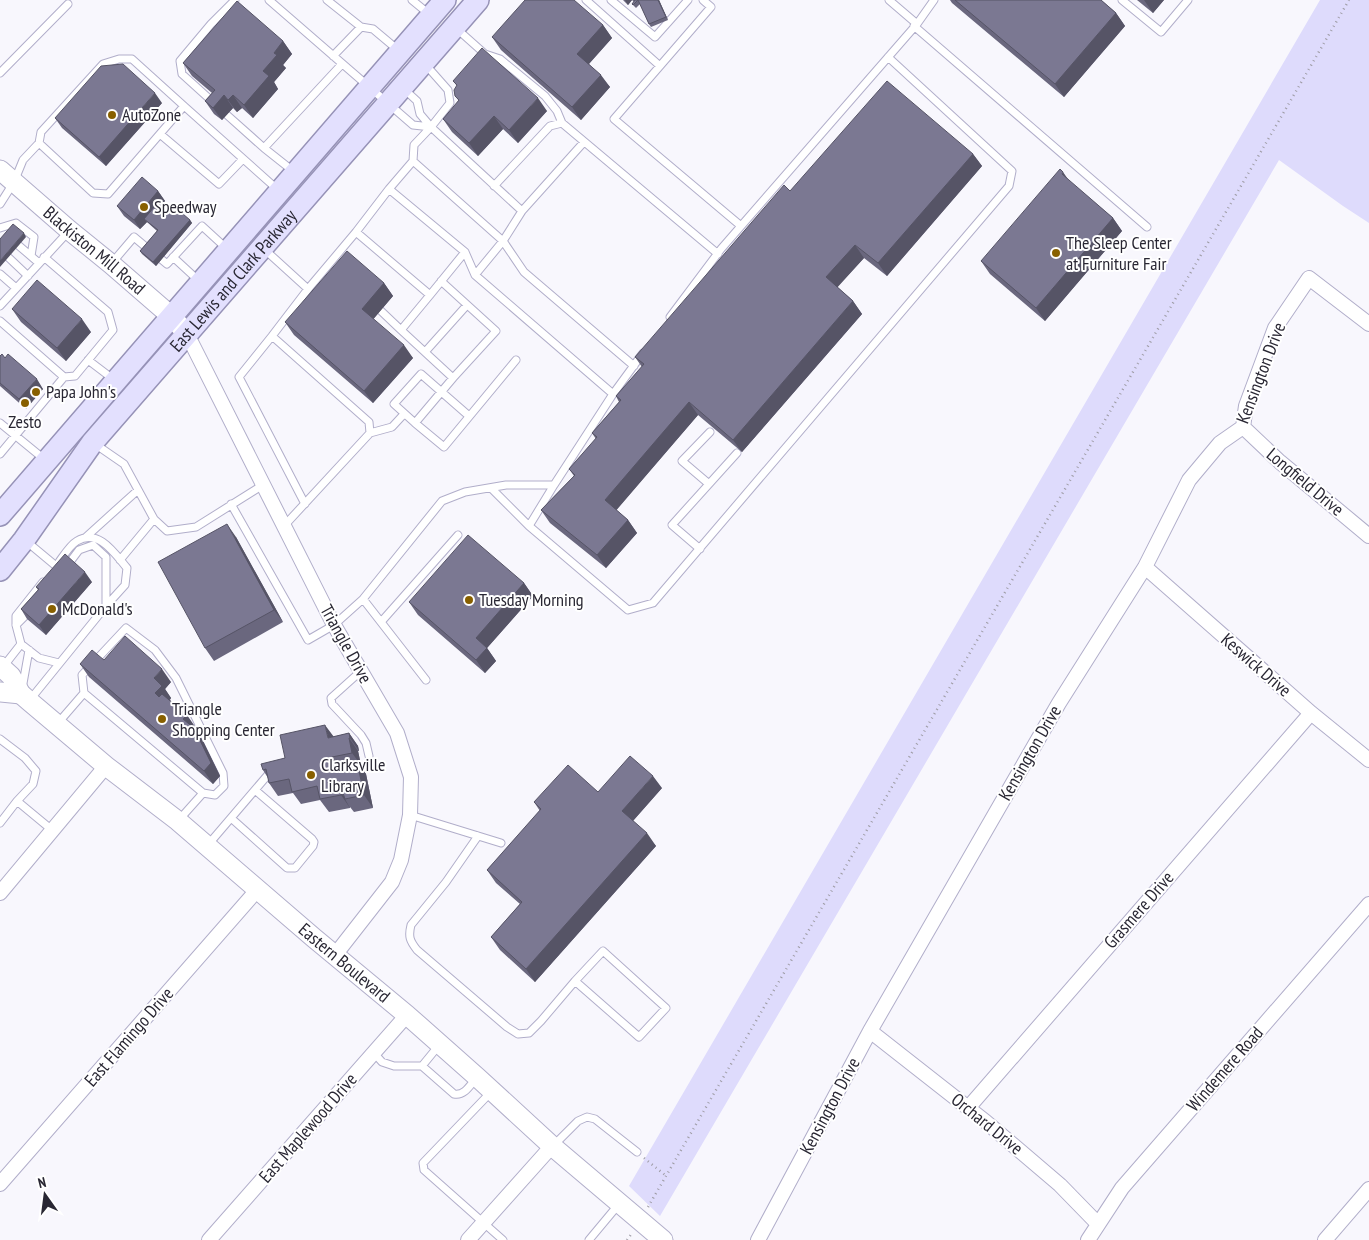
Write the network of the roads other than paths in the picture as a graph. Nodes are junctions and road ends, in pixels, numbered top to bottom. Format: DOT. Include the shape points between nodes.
graph roads {
  1 [pos="235,0"];
  2 [pos="270,0"];
  3 [pos="327,0"];
  4 [pos="412,0"];
  5 [pos="478,0"];
  6 [pos="586,0"];
  7 [pos="611,0"];
  8 [pos="688,0"];
  9 [pos="703,0"];
  10 [pos="889,0"];
  11 [pos="934,0"];
  12 [pos="1122,0"];
  13 [pos="1188,0"];
  14 [pos="68,4"];
  15 [pos="438,8"];
  16 [pos="916,25"];
  17 [pos="361,27"];
  18 [pos="455,27"];
  19 [pos="400,52"];
  20 [pos="333,56"];
  21 [pos="888,57"];
  22 [pos="423,63"];
  23 [pos="342,64"];
  24 [pos="660,66"];
  25 [pos="0,73"];
  26 [pos="369,87"];
  27 [pos="395,95"];
  28 [pos="184,106"];
  29 [pos="220,108"];
  30 [pos="227,115"];
  31 [pos="562,123"];
  32 [pos="431,127"];
  33 [pos="160,134"];
  34 [pos="584,142"];
  35 [pos="39,143"];
  36 [pos="264,148"];
  37 [pos="243,159"];
  38 [pos="413,161"];
  39 [pos="295,172"];
  40 [pos="7,176"];
  41 [pos="494,186"];
  42 [pos="389,189"];
  43 [pos="279,191"];
  44 [pos="0,204"];
  45 [pos="522,211"];
  46 [pos="741,226"];
  47 [pos="1147,227"];
  48 [pos="0,229"];
  49 [pos="69,230"];
  50 [pos="356,232"];
  51 [pos="8,236"];
  52 [pos="503,241"];
  53 [pos="18,245"];
  54 [pos="262,247"];
  55 [pos="147,248"];
  56 [pos="228,250"];
  57 [pos="465,252"];
  58 [pos="718,254"];
  59 [pos="31,256"];
  60 [pos="8,258"];
  61 [pos="173,258"];
  62 [pos="161,259"];
  63 [pos="42,260"];
  64 [pos="111,264"];
  65 [pos="0,274"];
  66 [pos="476,274"];
  67 [pos="28,276"];
  68 [pos="442,281"];
  69 [pos="200,282"];
  70 [pos="16,288"];
  71 [pos="308,289"];
  72 [pos="0,293"];
  73 [pos="430,294"];
  74 [pos="6,299"];
  75 [pos="467,305"];
  76 [pos="0,306"];
  77 [pos="380,310"];
  78 [pos="171,316"];
  79 [pos="0,321"];
  80 [pos="1369,324"];
  81 [pos="663,327"];
  82 [pos="401,330"];
  83 [pos="186,334"];
  84 [pos="272,336"];
  85 [pos="647,347"];
  86 [pos="425,352"];
  87 [pos="88,360"];
  88 [pos="516,360"];
  89 [pos="634,366"];
  90 [pos="64,377"];
  91 [pos="453,378"];
  92 [pos="116,381"];
  93 [pos="441,391"];
  94 [pos="613,394"];
  95 [pos="404,414"];
  96 [pos="469,416"];
  97 [pos="0,423"];
  98 [pos="414,423"];
  99 [pos="1243,427"];
  100 [pos="710,432"];
  101 [pos="370,433"];
  102 [pos="16,436"];
  103 [pos="92,443"];
  104 [pos="737,453"];
  105 [pos="0,454"];
  106 [pos="46,461"];
  107 [pos="263,484"];
  108 [pos="708,484"];
  109 [pos="554,485"];
  110 [pos="491,488"];
  111 [pos="138,490"];
  112 [pos="231,504"];
  113 [pos="305,504"];
  114 [pos="0,515"];
  115 [pos="154,519"];
  116 [pos="284,526"];
  117 [pos="529,526"];
  118 [pos="458,536"];
  119 [pos="1369,536"];
  120 [pos="86,538"];
  121 [pos="24,540"];
  122 [pos="700,549"];
  123 [pos="120,560"];
  124 [pos="56,566"];
  125 [pos="1145,567"];
  126 [pos="0,570"];
  127 [pos="61,572"];
  128 [pos="364,599"];
  129 [pos="37,602"];
  130 [pos="106,606"];
  131 [pos="381,622"];
  132 [pos="16,625"];
  133 [pos="334,625"];
  134 [pos="21,644"];
  135 [pos="29,650"];
  136 [pos="60,663"];
  137 [pos="1,667"];
  138 [pos="361,671"];
  139 [pos="426,680"];
  140 [pos="0,692"];
  141 [pos="84,693"];
  142 [pos="25,698"];
  143 [pos="1311,713"];
  144 [pos="57,725"];
  145 [pos="0,738"];
  146 [pos="369,756"];
  147 [pos="1369,760"];
  148 [pos="279,762"];
  149 [pos="106,766"];
  150 [pos="255,790"];
  151 [pos="203,793"];
  152 [pos="17,801"];
  153 [pos="410,815"];
  154 [pos="231,818"];
  155 [pos="178,821"];
  156 [pos="0,823"];
  157 [pos="52,830"];
  158 [pos="478,836"];
  159 [pos="501,843"];
  160 [pos="207,846"];
  161 [pos="258,890"];
  162 [pos="0,893"];
  163 [pos="1369,904"];
  164 [pos="335,955"];
  165 [pos="575,981"];
  166 [pos="407,1015"];
  167 [pos="870,1031"];
  168 [pos="440,1044"];
  169 [pos="374,1053"];
  170 [pos="422,1066"];
  171 [pos="477,1077"];
  172 [pos="492,1091"];
  173 [pos="968,1108"];
  174 [pos="552,1146"];
  175 [pos="637,1152"];
  176 [pos="0,1184"];
  177 [pos="1369,1189"];
  178 [pos="619,1204"];
  179 [pos="482,1223"];
  180 [pos="1098,1224"];
  181 [pos="209,1240"];
  182 [pos="468,1240"];
  183 [pos="503,1240"];
  184 [pos="589,1240"];
  185 [pos="663,1240"];
  186 [pos="758,1240"];
  187 [pos="1088,1240"];
  188 [pos="1325,1240"];
  1 -- 29 [label="lane" via="180,61 182,74"];
  2 -- 20 [label="lane"];
  3 -- 17 [label="lane"];
  4 -- 15 [label="lane"];
  5 -- 18 [label="main road, East Lewis and Clark Parkway"];
  6 -- 24 [label="lane"];
  7 -- 8 [label="lane" via="655,37"];
  9 -- 24 [label="lane" via="710,7"];
  10 -- 16 [label="lane"];
  11 -- 16 [label="lane"];
  12 -- 13 [label="lane" via="1161,32"];
  14 -- 25 [label="lane"];
  15 -- 19 [label="main road, East Lewis and Clark Parkway"];
  16 -- 21 [label="lane"];
  16 -- 47 [label="lane"];
  17 -- 19 [label="lane" via="373,29"];
  17 -- 20 [label="lane"];
  18 -- 22 [label="main road, East Lewis and Clark Parkway"];
  18 -- 31 [label="lane" via="484,54 500,58 545,96"];
  19 -- 26 [label="main road, East Lewis and Clark Parkway"];
  20 -- 23 [label="lane"];
  21 -- 46 [label="lane"];
  21 -- 122 [label="lane" via="1012,171 1009,186"];
  22 -- 27 [label="main road, East Lewis and Clark Parkway"];
  22 -- 32 [label="lane" via="448,90 450,103"];
  23 -- 26 [label="lane"];
  23 -- 36 [label="lane"];
  24 -- 46 [label="lane" via="614,119"];
  26 -- 27 [label="lane"];
  26 -- 39 [label="main road, East Lewis and Clark Parkway"];
  27 -- 32 [label="lane" via="417,101 420,114"];
  27 -- 32 [label="lane" via="412,125"];
  27 -- 54 [label="main road, East Lewis and Clark Parkway"];
  28 -- 33 [label="lane"];
  28 -- 35 [label="lane" via="132,59 119,59 103,64 41,132"];
  28 -- 37 [label="lane"];
  30 -- 36 [label="lane"];
  31 -- 34 [label="lane"];
  31 -- 41 [label="lane" via="550,126"];
  32 -- 38 [label="lane" via="414,145"];
  32 -- 41 [label="lane"];
  33 -- 35 [label="lane" via="108,194 93,193"];
  33 -- 37 [label="lane" via="219,184"];
  34 -- 45 [label="lane"];
  34 -- 58 [label="lane"];
  35 -- 40 [label="lane"];
  36 -- 39 [label="lane"];
  37 -- 43 [label="lane"];
  38 -- 42 [label="lane"];
  38 -- 52 [label="lane"];
  39 -- 43 [label="main road, East Lewis and Clark Parkway"];
  40 -- 44 [label="lane"];
  40 -- 49 [label="main road, Blackiston Mill Road"];
  41 -- 45 [label="lane"];
  42 -- 50 [label="lane"];
  42 -- 57 [label="lane"];
  43 -- 56 [label="main road, East Lewis and Clark Parkway"];
  45 -- 52 [label="lane"];
  46 -- 58 [label="lane"];
  48 -- 51 [label="lane"];
  48 -- 59 [label="lane" via="16,223 34,237"];
  49 -- 63 [label="lane"];
  49 -- 64 [label="main road, Blackiston Mill Road"];
  50 -- 71 [label="lane" via="332,266"];
  50 -- 73 [label="lane"];
  52 -- 66 [label="lane"];
  52 -- 89 [label="lane" via="524,272"];
  53 -- 59 [label="lane"];
  54 -- 71 [label="lane"];
  54 -- 83 [label="main road, East Lewis and Clark Parkway"];
  55 -- 64 [label="lane" via="134,238"];
  56 -- 61 [label="lane" via="202,226"];
  56 -- 69 [label="main road, East Lewis and Clark Parkway"];
  57 -- 66 [label="lane"];
  57 -- 68 [label="lane"];
  58 -- 81 [label="lane"];
  59 -- 63 [label="lane"];
  60 -- 67 [label="lane"];
  61 -- 62 [label="lane" via="167,264"];
  61 -- 69 [label="lane"];
  63 -- 67 [label="lane"];
  63 -- 87 [label="lane" via="108,312 113,330"];
  64 -- 78 [label="main road, Blackiston Mill Road"];
  65 -- 70 [label="lane"];
  66 -- 94 [label="lane"];
  67 -- 70 [label="lane"];
  68 -- 73 [label="lane"];
  68 -- 75 [label="lane"];
  69 -- 78 [label="main road, East Lewis and Clark Parkway"];
  70 -- 74 [label="lane"];
  71 -- 84 [label="lane"];
  72 -- 74 [label="lane"];
  73 -- 82 [label="lane"];
  74 -- 76 [label="lane"];
  75 -- 86 [label="lane"];
  75 -- 91 [label="lane" via="496,330"];
  77 -- 82 [label="lane"];
  78 -- 83 [label="main road, Blackiston Mill Road"];
  78 -- 92 [label="main road, East Lewis and Clark Parkway"];
  79 -- 90 [label="lane"];
  80 -- 99 [label="street, Kensington Drive" via="1309,278 1275,328 1246,406"];
  82 -- 86 [label="lane"];
  83 -- 103 [label="main road, East Lewis and Clark Parkway"];
  83 -- 107 [label="street, Triangle Drive"];
  84 -- 101 [label="lane" via="369,422"];
  84 -- 113 [label="lane" via="239,377"];
  85 -- 89 [label="lane"];
  86 -- 91 [label="lane"];
  87 -- 90 [label="lane" via="75,376"];
  87 -- 92 [label="lane"];
  88 -- 96 [label="lane"];
  89 -- 94 [label="lane"];
  90 -- 102 [label="lane"];
  91 -- 93 [label="lane"];
  92 -- 106 [label="main road, East Lewis and Clark Parkway"];
  93 -- 95 [label="lane" via="421,374 394,404"];
  93 -- 96 [label="lane"];
  93 -- 98 [label="lane"];
  94 -- 109 [label="lane"];
  95 -- 98 [label="lane"];
  95 -- 101 [label="lane" via="392,427"];
  96 -- 98 [label="lane" via="444,447"];
  97 -- 102 [label="lane"];
  99 -- 119 [label="street, Longfield Drive"];
  99 -- 125 [label="street, Kensington Drive" via="1220,443 1189,480"];
  100 -- 108 [label="lane" via="682,462"];
  101 -- 113 [label="lane"];
  102 -- 105 [label="lane"];
  102 -- 106 [label="lane"];
  103 -- 111 [label="lane" via="124,464"];
  103 -- 121 [label="main road, East Lewis and Clark Parkway"];
  104 -- 108 [label="lane"];
  106 -- 114 [label="main road, East Lewis and Clark Parkway"];
  107 -- 112 [label="lane"];
  107 -- 116 [label="street, Triangle Drive"];
  108 -- 122 [label="lane" via="672,525"];
  109 -- 110 [label="lane"];
  109 -- 117 [label="lane"];
  110 -- 117 [label="lane"];
  110 -- 128 [label="lane" via="465,492 442,501"];
  111 -- 115 [label="lane"];
  111 -- 120 [label="lane"];
  112 -- 115 [label="lane" via="196,527 167,531"];
  112 -- 133 [label="lane" via="308,640"];
  113 -- 116 [label="lane"];
  115 -- 123 [label="lane"];
  116 -- 133 [label="street, Triangle Drive"];
  117 -- 122 [label="lane" via="628,610 653,604"];
  118 -- 131 [label="lane"];
  120 -- 123 [label="lane" via="98,538"];
  120 -- 124 [label="lane" via="76,541"];
  121 -- 124 [label="lane"];
  121 -- 126 [label="main road, East Lewis and Clark Parkway"];
  123 -- 130 [label="lane" via="127,568 125,585"];
  124 -- 132 [label="lane" via="16,616"];
  125 -- 143 [label="street, Keswick Drive"];
  125 -- 167 [label="street, Kensington Drive" via="1059,703"];
  127 -- 130 [label="lane" via="79,550 93,545 106,557"];
  128 -- 131 [label="lane"];
  128 -- 133 [label="lane"];
  129 -- 132 [label="lane"];
  130 -- 136 [label="lane"];
  131 -- 139 [label="lane"];
  132 -- 134 [label="lane"];
  133 -- 138 [label="street, Triangle Drive"];
  134 -- 135 [label="lane"];
  134 -- 137 [label="lane"];
  135 -- 136 [label="lane" via="40,658"];
  135 -- 142 [label="lane"];
  136 -- 142 [label="lane"];
  137 -- 142 [label="main road, Eastern Boulevard"];
  138 -- 146 [label="lane" via="331,701 361,735"];
  138 -- 153 [label="street, Triangle Drive" via="397,733 410,776"];
  140 -- 142 [label="main road"];
  141 -- 144 [label="lane"];
  141 -- 151 [label="lane"];
  141 -- 151 [label="lane" via="82,675 126,628 155,650 176,678 223,773 224,786 215,794"];
  142 -- 144 [label="main road, Eastern Boulevard"];
  143 -- 147 [label="street, Keswick Drive"];
  143 -- 173 [label="street, Grasmere Drive"];
  144 -- 149 [label="main road, Eastern Boulevard"];
  145 -- 152 [label="lane" via="36,771 33,784"];
  148 -- 150 [label="lane"];
  149 -- 155 [label="main road, Eastern Boulevard"];
  149 -- 157 [label="street"];
  150 -- 154 [label="lane"];
  150 -- 154 [label="lane" via="314,842 295,868 288,868"];
  151 -- 155 [label="lane"];
  152 -- 156 [label="lane"];
  152 -- 157 [label="lane"];
  153 -- 158 [label="lane"];
  153 -- 164 [label="street, Triangle Drive" via="402,860 392,882"];
  154 -- 160 [label="lane"];
  155 -- 160 [label="main road, Eastern Boulevard"];
  157 -- 162 [label="street"];
  158 -- 159 [label="lane"];
  158 -- 165 [label="lane" via="411,925 411,942 518,1034 529,1032 541,1021"];
  160 -- 161 [label="main road, Eastern Boulevard"];
  161 -- 164 [label="main road, Eastern Boulevard"];
  161 -- 176 [label="street, East Flamingo Drive"];
  163 -- 180 [label="street, Windemere Road" via="1122,1188"];
  164 -- 166 [label="main road, Eastern Boulevard"];
  165 -- 165 [label="lane" via="639,1037 666,1008 603,951"];
  166 -- 168 [label="main road, Eastern Boulevard"];
  166 -- 169 [label="street, East Maplewood Drive"];
  167 -- 173 [label="street, Orchard Drive"];
  167 -- 186 [label="street, Kensington Drive"];
  168 -- 170 [label="lane"];
  168 -- 171 [label="main road, Eastern Boulevard"];
  169 -- 170 [label="lane" via="382,1062 394,1066"];
  169 -- 181 [label="street, East Maplewood Drive"];
  170 -- 171 [label="lane" via="458,1095 463,1094"];
  171 -- 172 [label="main road, Eastern Boulevard"];
  172 -- 174 [label="main road, Eastern Boulevard"];
  172 -- 179 [label="lane" via="422,1163 424,1170"];
  173 -- 180 [label="street, Orchard Drive" via="1060,1185"];
  174 -- 175 [label="lane" via="586,1117 595,1119"];
  174 -- 178 [label="main road, Eastern Boulevard"];
  174 -- 179 [label="street"];
  177 -- 188 [label="street"];
  178 -- 184 [label="lane"];
  178 -- 185 [label="main road, Eastern Boulevard"];
  179 -- 182 [label="street"];
  179 -- 183 [label="lane"];
  180 -- 187 [label="street, Windemere Road"];
}
